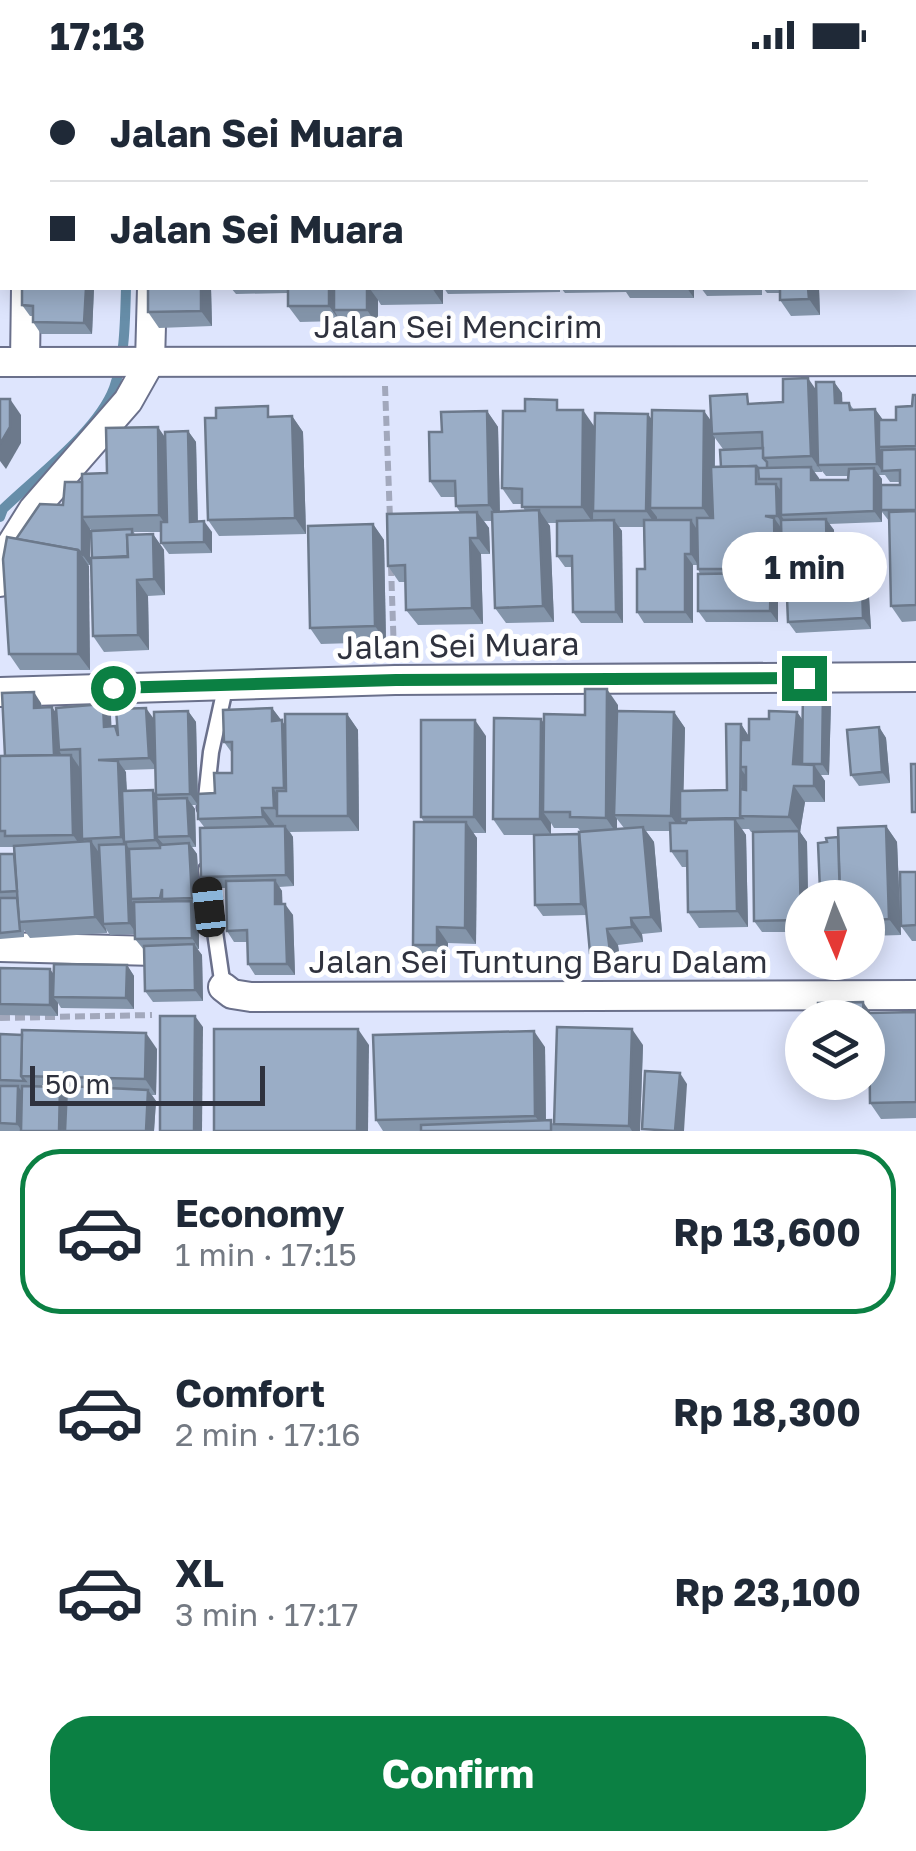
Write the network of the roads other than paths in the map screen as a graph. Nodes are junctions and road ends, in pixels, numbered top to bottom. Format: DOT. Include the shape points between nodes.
graph roads {
  1 [pos="26,290"];
  2 [pos="152,290"];
  3 [pos="916,361"];
  4 [pos="13,362"];
  5 [pos="146,362"];
  6 [pos="0,582"];
  7 [pos="916,677"];
  8 [pos="226,684"];
  9 [pos="0,692"];
  10 [pos="206,822"];
  11 [pos="206,856"];
  12 [pos="0,947"];
  13 [pos="156,951"];
  14 [pos="223,988"];
  15 [pos="916,995"];
  1 -- 4 [label="street"];
  2 -- 5 [label="street"];
  3 -- 5 [label="street, Jalan Sei Mencirim"];
  4 -- 5 [label="street, Jalan Sei Mencirim"];
  5 -- 6 [label="street" via="128,402 33,510 11,545"];
  7 -- 8 [label="street, Jalan Sei Muara"];
  8 -- 9 [label="street, Jalan Sei Muara"];
  8 -- 10 [label="lane" via="205,788"];
  11 -- 14 [label="lane"];
  12 -- 13 [label="street"];
  14 -- 15 [label="street, Jalan Sei Tuntung Baru Dalam" via="252,997"];
}
